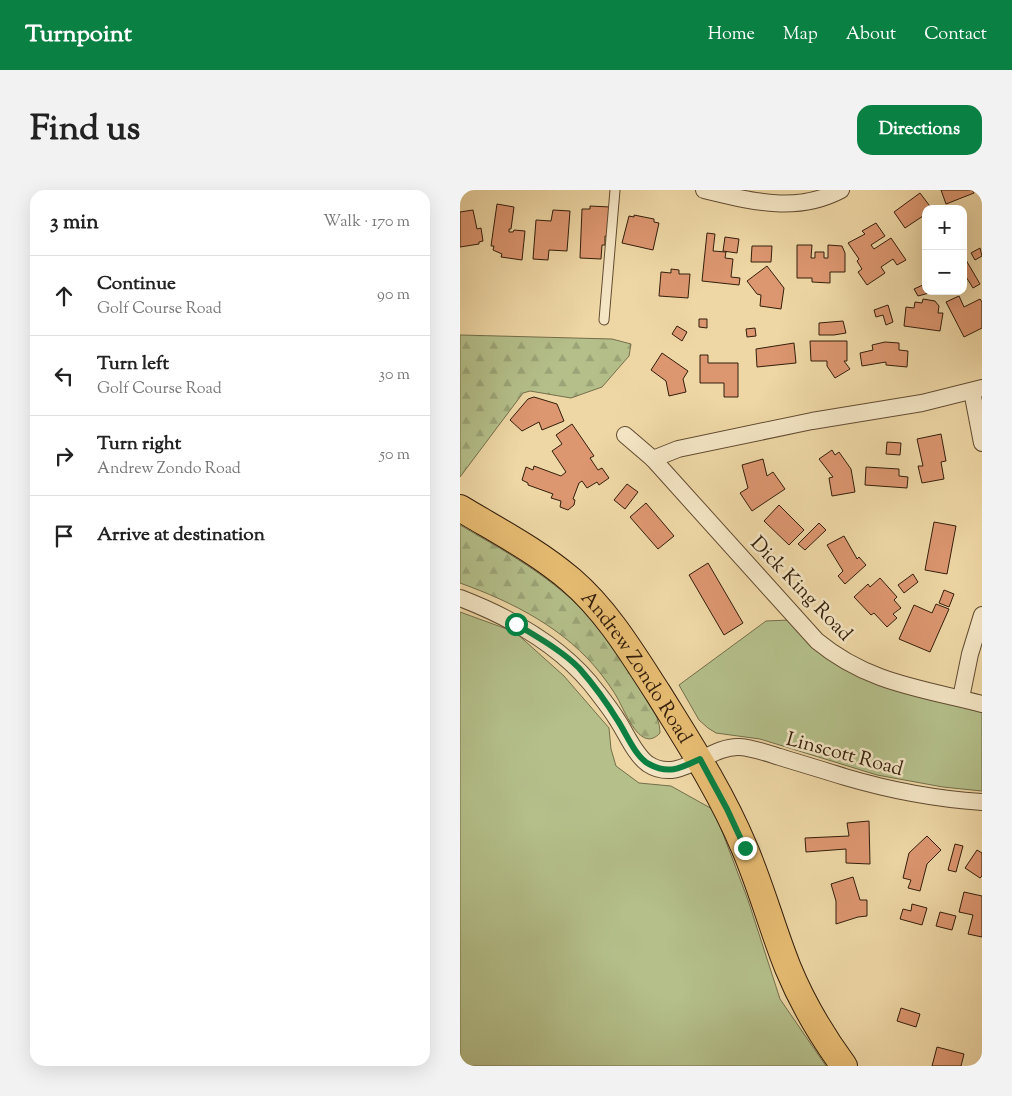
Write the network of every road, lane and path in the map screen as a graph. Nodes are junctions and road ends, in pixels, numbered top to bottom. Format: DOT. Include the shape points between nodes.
graph roads {
  1 [pos="615,190"];
  2 [pos="704,190"];
  3 [pos="841,190"];
  4 [pos="604,320"];
  5 [pos="977,390"];
  6 [pos="625,435"];
  7 [pos="982,443"];
  8 [pos="653,460"];
  9 [pos="460,508"];
  10 [pos="460,598"];
  11 [pos="982,615"];
  12 [pos="961,698"];
  13 [pos="982,704"];
  14 [pos="700,759"];
  15 [pos="982,802"];
  16 [pos="844,1066"];
  1 -- 4 [label="lane"];
  2 -- 3 [label="street" via="781,205 811,201"];
  5 -- 7 [label="street"];
  5 -- 8 [label="street" via="678,449"];
  6 -- 8 [label="street, Dick King Road"];
  8 -- 12 [label="street, Dick King Road" via="818,641 834,654 880,678"];
  9 -- 14 [label="main road, Andrew Zondo Road" via="537,553 595,602"];
  10 -- 14 [label="street, Linscott Road" via="516,624 553,647 578,668 647,764 662,769 679,769"];
  11 -- 12 [label="street"];
  12 -- 13 [label="street, Dick King Road"];
  14 -- 15 [label="street, Linscott Road" via="720,750 741,747 904,791"];
  14 -- 16 [label="main road, Andrew Zondo Road" via="745,848 798,990"];
}
